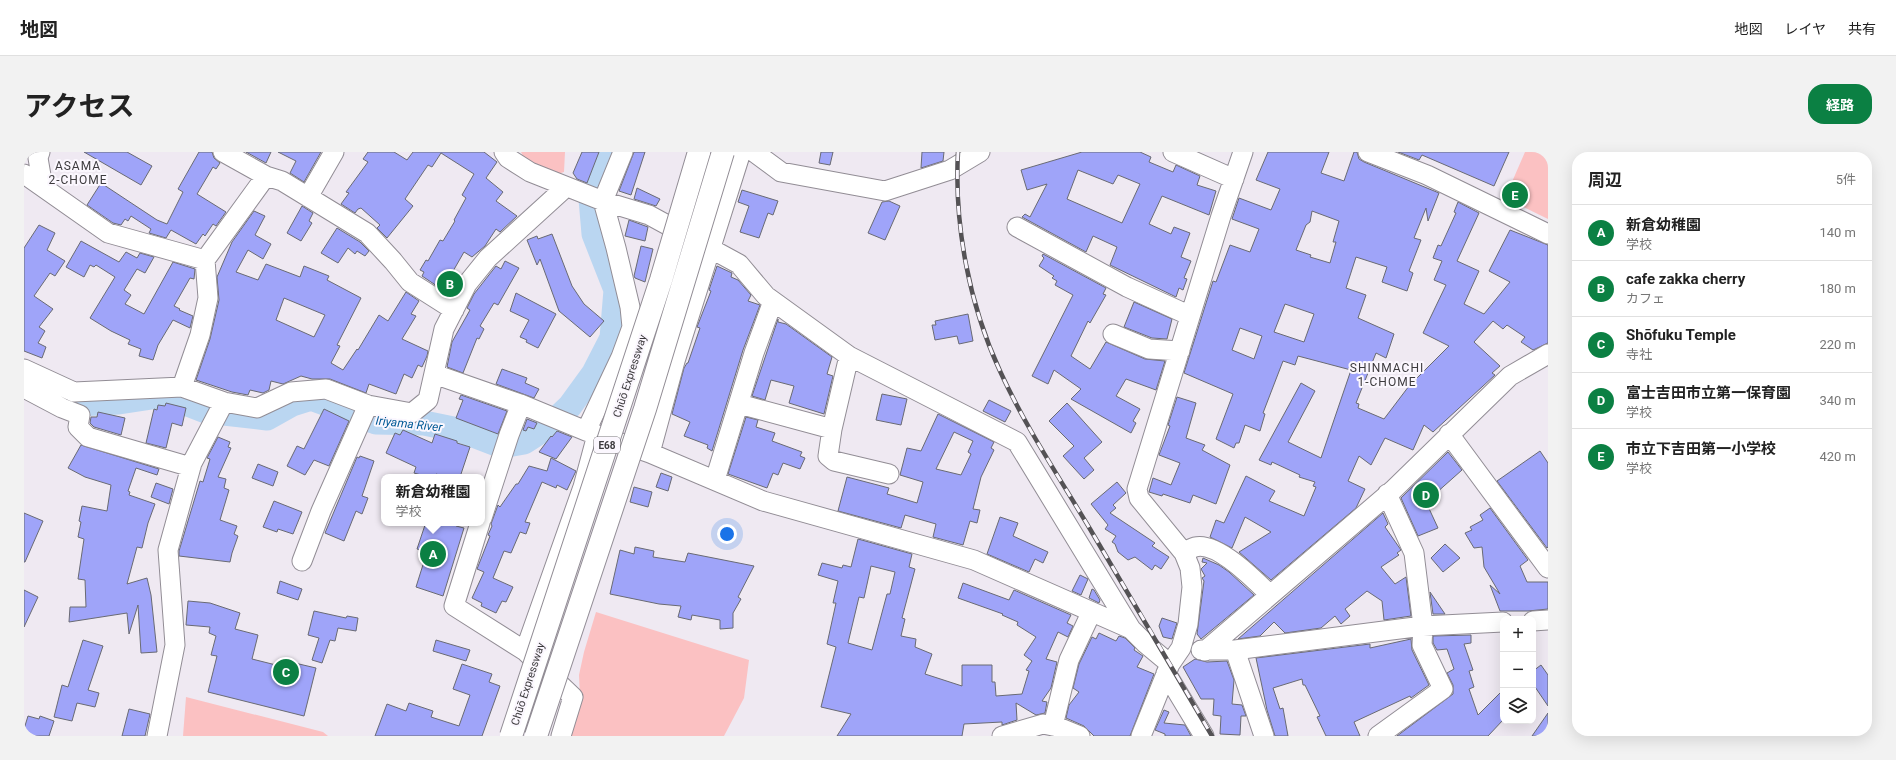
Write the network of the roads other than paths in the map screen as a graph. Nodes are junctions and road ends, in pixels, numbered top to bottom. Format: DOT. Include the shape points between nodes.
graph roads {
  1 [pos="224,152"];
  2 [pos="334,152"];
  3 [pos="504,152"];
  4 [pos="623,152"];
  5 [pos="699,152"];
  6 [pos="723,152"];
  7 [pos="741,152"];
  8 [pos="754,152"];
  9 [pos="980,152"];
  10 [pos="1173,152"];
  11 [pos="1244,152"];
  12 [pos="1368,152"];
  13 [pos="34,154"];
  14 [pos="24,174"];
  15 [pos="266,176"];
  16 [pos="1234,179"];
  17 [pos="44,187"];
  18 [pos="566,188"];
  19 [pos="308,197"];
  20 [pos="595,198"];
  21 [pos="1017,227"];
  22 [pos="1548,234"];
  23 [pos="710,249"];
  24 [pos="205,260"];
  25 [pos="773,301"];
  26 [pos="454,310"];
  27 [pos="1191,314"];
  28 [pos="1113,334"];
  29 [pos="1180,351"];
  30 [pos="1548,354"];
  31 [pos="849,356"];
  32 [pos="24,369"];
  33 [pos="434,374"];
  34 [pos="182,387"];
  35 [pos="24,388"];
  36 [pos="521,404"];
  37 [pos="739,404"];
  38 [pos="221,409"];
  39 [pos="364,413"];
  40 [pos="832,429"];
  41 [pos="591,433"];
  42 [pos="1449,434"];
  43 [pos="650,453"];
  44 [pos="191,467"];
  45 [pos="889,474"];
  46 [pos="715,480"];
  47 [pos="1387,494"];
  48 [pos="485,509"];
  49 [pos="479,526"];
  50 [pos="1184,553"];
  51 [pos="1545,555"];
  52 [pos="302,561"];
  53 [pos="1270,595"];
  54 [pos="1091,613"];
  55 [pos="1548,620"];
  56 [pos="1536,621"];
  57 [pos="1500,622"];
  58 [pos="1423,626"];
  59 [pos="1131,629"];
  60 [pos="1181,648"];
  61 [pos="1235,650"];
  62 [pos="525,651"];
  63 [pos="1204,651"];
  64 [pos="1168,668"];
  65 [pos="1053,726"];
  66 [pos="157,736"];
  67 [pos="511,736"];
  68 [pos="536,736"];
  69 [pos="561,736"];
  70 [pos="1002,736"];
  71 [pos="1080,736"];
  72 [pos="1141,736"];
  73 [pos="1204,736"];
  74 [pos="1264,736"];
  75 [pos="1378,736"];
  1 -- 15 [label="street"];
  2 -- 19 [label="street"];
  3 -- 18 [label="street" via="508,158 530,172"];
  4 -- 20 [label="street"];
  5 -- 67 [label="highway, Chūō Expressway / E68, bridge" via="661,280"];
  6 -- 68 [label="highway, E68, bridge" via="645,409"];
  7 -- 23 [label="street"];
  8 -- 9 [label="street" via="781,172 885,191 950,170"];
  10 -- 16 [label="street"];
  11 -- 16 [label="street"];
  12 -- 22 [label="street" via="1427,175"];
  13 -- 17 [label="street"];
  14 -- 17 [label="street"];
  15 -- 19 [label="street" via="282,181"];
  15 -- 24 [label="street"];
  16 -- 27 [label="street"];
  17 -- 24 [label="street" via="108,232"];
  18 -- 20 [label="street"];
  18 -- 26 [label="street" via="488,258 467,284"];
  19 -- 26 [label="street" via="367,233 410,282"];
  20 -- 23 [label="street" via="649,215"];
  20 -- 41 [label="street" via="620,263 632,327"];
  21 -- 27 [label="street" via="1127,287"];
  23 -- 25 [label="street" via="739,264"];
  23 -- 43 [label="street"];
  24 -- 34 [label="street" via="208,298 200,335"];
  25 -- 31 [label="street"];
  25 -- 37 [label="street"];
  26 -- 33 [label="street" via="444,329"];
  27 -- 29 [label="street"];
  28 -- 29 [label="street" via="1149,348"];
  29 -- 50 [label="street" via="1137,489 1139,498"];
  30 -- 42 [label="street" via="1510,376"];
  31 -- 40 [label="street"];
  31 -- 59 [label="street" via="1017,442"];
  32 -- 34 [label="street" via="74,392"];
  33 -- 36 [label="street"];
  33 -- 39 [label="street" via="428,400 412,413"];
  34 -- 38 [label="street"];
  35 -- 44 [label="street" via="80,415 78,427 88,437"];
  36 -- 41 [label="street"];
  36 -- 48 [label="street"];
  37 -- 40 [label="street"];
  37 -- 46 [label="street"];
  38 -- 39 [label="street" via="257,408 291,392 326,389"];
  38 -- 44 [label="street"];
  39 -- 52 [label="street"];
  40 -- 45 [label="street" via="828,456 834,461"];
  41 -- 43 [label="street"];
  41 -- 62 [label="street" via="583,487"];
  42 -- 47 [label="street"];
  42 -- 51 [label="street"];
  43 -- 46 [label="street"];
  44 -- 66 [label="street" via="168,550 175,645"];
  46 -- 54 [label="street" via="763,501 974,560"];
  47 -- 53 [label="street"];
  47 -- 58 [label="street" via="1414,554"];
  49 -- 62 [label="street" via="454,606"];
  50 -- 53 [label="street" via="1195,547 1219,553 1236,562"];
  50 -- 60 [label="street" via="1190,568 1192,587 1188,624"];
  53 -- 63 [label="street"];
  54 -- 59 [label="street"];
  54 -- 65 [label="street" via="1069,660"];
  55 -- 56 [label="street"];
  57 -- 58 [label="street"];
  58 -- 61 [label="street"];
  58 -- 75 [label="street" via="1422,645 1443,689"];
  59 -- 64 [label="street"];
  60 -- 63 [label="street"];
  60 -- 64 [label="street"];
  61 -- 63 [label="street"];
  61 -- 74 [label="street"];
  62 -- 69 [label="street" via="573,697"];
  64 -- 72 [label="street"];
  64 -- 73 [label="street"];
  65 -- 70 [label="street" via="1043,724"];
  65 -- 71 [label="street"];
}
